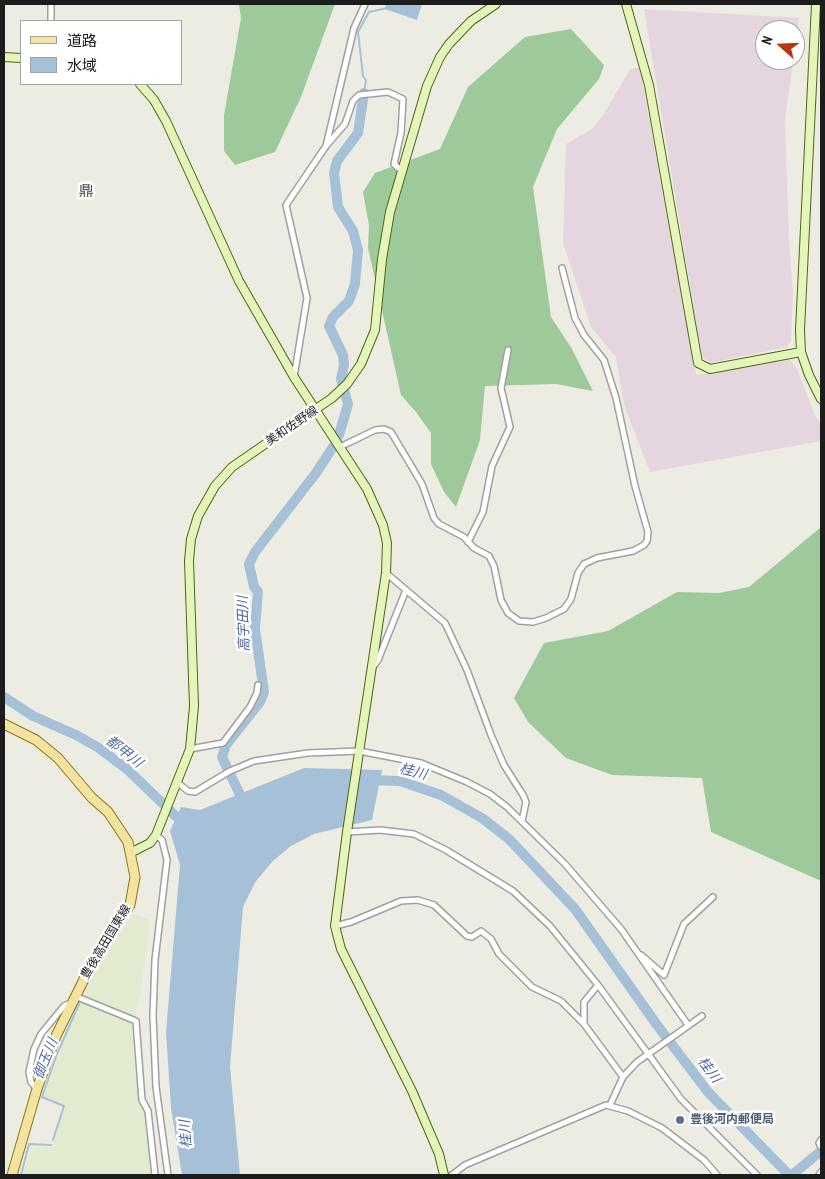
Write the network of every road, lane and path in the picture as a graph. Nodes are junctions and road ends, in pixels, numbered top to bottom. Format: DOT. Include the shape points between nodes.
graph roads {
  1 [pos="51,4"];
  2 [pos="365,4"];
  3 [pos="496,4"];
  4 [pos="626,4"];
  5 [pos="816,4"];
  6 [pos="51,20"];
  7 [pos="4,57"];
  8 [pos="20,58"];
  9 [pos="141,85"];
  10 [pos="326,146"];
  11 [pos="402,171"];
  12 [pos="562,268"];
  13 [pos="508,350"];
  14 [pos="801,352"];
  15 [pos="294,376"];
  16 [pos="821,398"];
  17 [pos="316,410"];
  18 [pos="340,447"];
  19 [pos="468,542"];
  20 [pos="386,573"];
  21 [pos="406,590"];
  22 [pos="372,668"];
  23 [pos="258,685"];
  24 [pos="4,724"];
  25 [pos="190,749"];
  26 [pos="358,752"];
  27 [pos="177,785"];
  28 [pos="522,821"];
  29 [pos="347,830"];
  30 [pos="158,831"];
  31 [pos="132,852"];
  32 [pos="712,897"];
  33 [pos="335,926"];
  34 [pos="635,950"];
  35 [pos="598,985"];
  36 [pos="74,999"];
  37 [pos="702,1016"];
  38 [pos="584,1024"];
  39 [pos="687,1026"];
  40 [pos="649,1053"];
  41 [pos="623,1077"];
  42 [pos="36,1089"];
  43 [pos="610,1105"];
  44 [pos="821,1140"];
  45 [pos="821,1147"];
  46 [pos="12,1175"];
  47 [pos="155,1175"];
  48 [pos="168,1175"];
  49 [pos="444,1175"];
  50 [pos="452,1175"];
  51 [pos="716,1175"];
  52 [pos="758,1175"];
  1 -- 6 [label="street"];
  2 -- 10 [label="street" via="354,28"];
  3 -- 11 [label="street, 美和佐野線" via="459,32 440,57 427,86"];
  4 -- 14 [label="street" via="649,85 698,363 710,369"];
  5 -- 14 [label="street"];
  7 -- 8 [label="street"];
  9 -- 15 [label="street" via="161,110 232,268"];
  10 -- 11 [label="street" via="345,124 359,95 391,93 403,101 401,133 394,164"];
  10 -- 15 [label="street" via="286,205 308,298"];
  11 -- 17 [label="street, 美和佐野線" via="386,236 375,330 361,364 347,384"];
  12 -- 19 [label="street" via="575,318 604,360 624,429 648,532 647,541 633,551 596,558 584,564 564,609 546,618 525,622 513,618 504,607 492,561"];
  13 -- 19 [label="street" via="500,388 510,427 492,466 483,512"];
  14 -- 16 [label="street"];
  15 -- 17 [label="street"];
  17 -- 18 [label="street"];
  17 -- 25 [label="street, 美和佐野線" via="232,467 215,486 198,516 189,561 194,706"];
  18 -- 19 [label="street" via="375,430 390,430 422,484 434,518"];
  18 -- 20 [label="street" via="380,515 386,544"];
  20 -- 21 [label="street"];
  20 -- 22 [label="street"];
  21 -- 22 [label="street"];
  21 -- 28 [label="street" via="442,618 449,630 468,670 504,765 526,802"];
  22 -- 26 [label="street"];
  23 -- 25 [label="street" via="250,707 223,743"];
  24 -- 31 [label="main road, 豊後高田国東線" via="36,740 58,758 108,812"];
  25 -- 27 [label="street, 美和佐野線"];
  26 -- 27 [label="street" via="280,756 254,761 227,772 196,792"];
  26 -- 28 [label="street" via="408,760 446,772 490,794"];
  26 -- 29 [label="street"];
  27 -- 30 [label="street, 美和佐野線"];
  28 -- 34 [label="street" via="591,893"];
  29 -- 33 [label="street"];
  29 -- 35 [label="street" via="414,834 513,890 550,926"];
  30 -- 31 [label="street" via="150,843"];
  30 -- 48 [label="street" via="167,860 155,960 153,1016 156,1087"];
  31 -- 36 [label="main road, 豊後高田国東線" via="135,878 130,905 94,959"];
  32 -- 34 [label="street" via="684,924 664,975"];
  33 -- 38 [label="street" via="401,901 418,900 434,905 466,936 481,931 492,940 498,954 532,987 561,1001"];
  33 -- 49 [label="street" via="341,949 412,1091 439,1154"];
  34 -- 39 [label="street"];
  35 -- 38 [label="street" via="584,1002"];
  35 -- 40 [label="street"];
  36 -- 42 [label="main road, 豊後高田国東線"];
  36 -- 42 [label="street" via="40,1034 30,1072"];
  36 -- 47 [label="street" via="136,1021 142,1100 148,1112"];
  37 -- 39 [label="street"];
  38 -- 41 [label="street"];
  39 -- 40 [label="street"];
  40 -- 41 [label="street"];
  40 -- 52 [label="street" via="681,1099"];
  41 -- 43 [label="street"];
  42 -- 46 [label="main road, 豊後高田国東線"];
  43 -- 50 [label="street" via="472,1162"];
  43 -- 51 [label="street" via="662,1128 704,1160"];
  44 -- 45 [label="street"];
}
